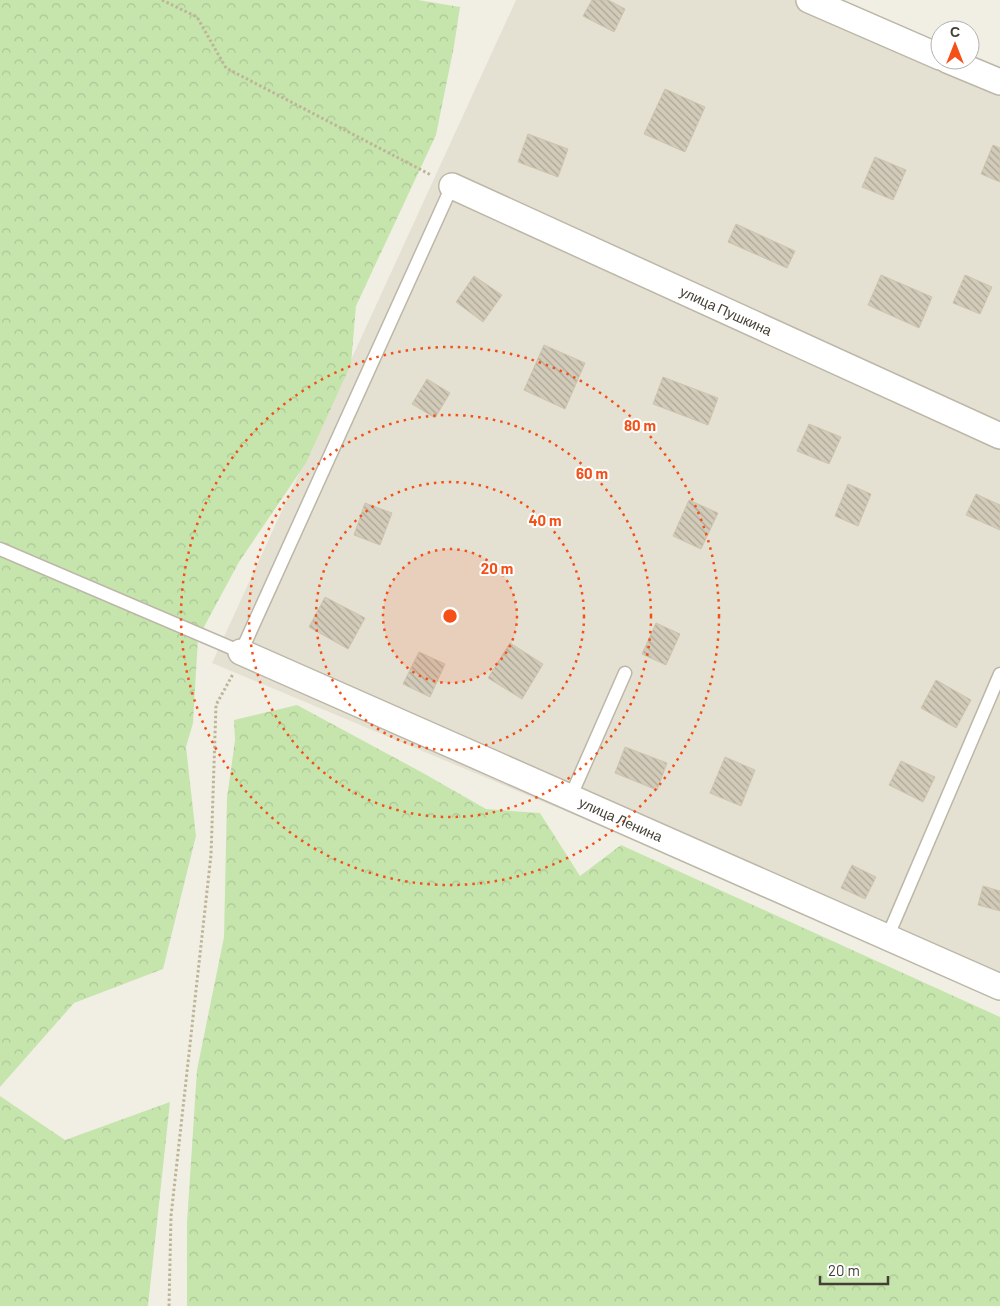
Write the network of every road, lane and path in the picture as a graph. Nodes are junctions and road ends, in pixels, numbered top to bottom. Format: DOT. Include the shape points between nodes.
graph roads {
  1 [pos="162,0"];
  2 [pos="809,0"];
  3 [pos="930,53"];
  4 [pos="971,70"];
  5 [pos="1000,82"];
  6 [pos="452,186"];
  7 [pos="1000,436"];
  8 [pos="0,549"];
  9 [pos="241,652"];
  10 [pos="625,673"];
  11 [pos="1000,674"];
  12 [pos="570,798"];
  13 [pos="887,938"];
  14 [pos="1000,987"];
  15 [pos="169,1306"];
  1 -- 6 [label="path" via="197,17 226,68"];
  2 -- 3 [label="street"];
  4 -- 5 [label="street"];
  6 -- 7 [label="street, улица Пушкина"];
  6 -- 9 [label="lane"];
  8 -- 9 [label="lane"];
  9 -- 12 [label="street, улица Ленина"];
  9 -- 15 [label="path" via="240,663 216,705 211,855 171,1216"];
  10 -- 12 [label="lane"];
  11 -- 13 [label="lane"];
  12 -- 13 [label="street, улица Ленина"];
  13 -- 14 [label="street, улица Ленина"];
}
